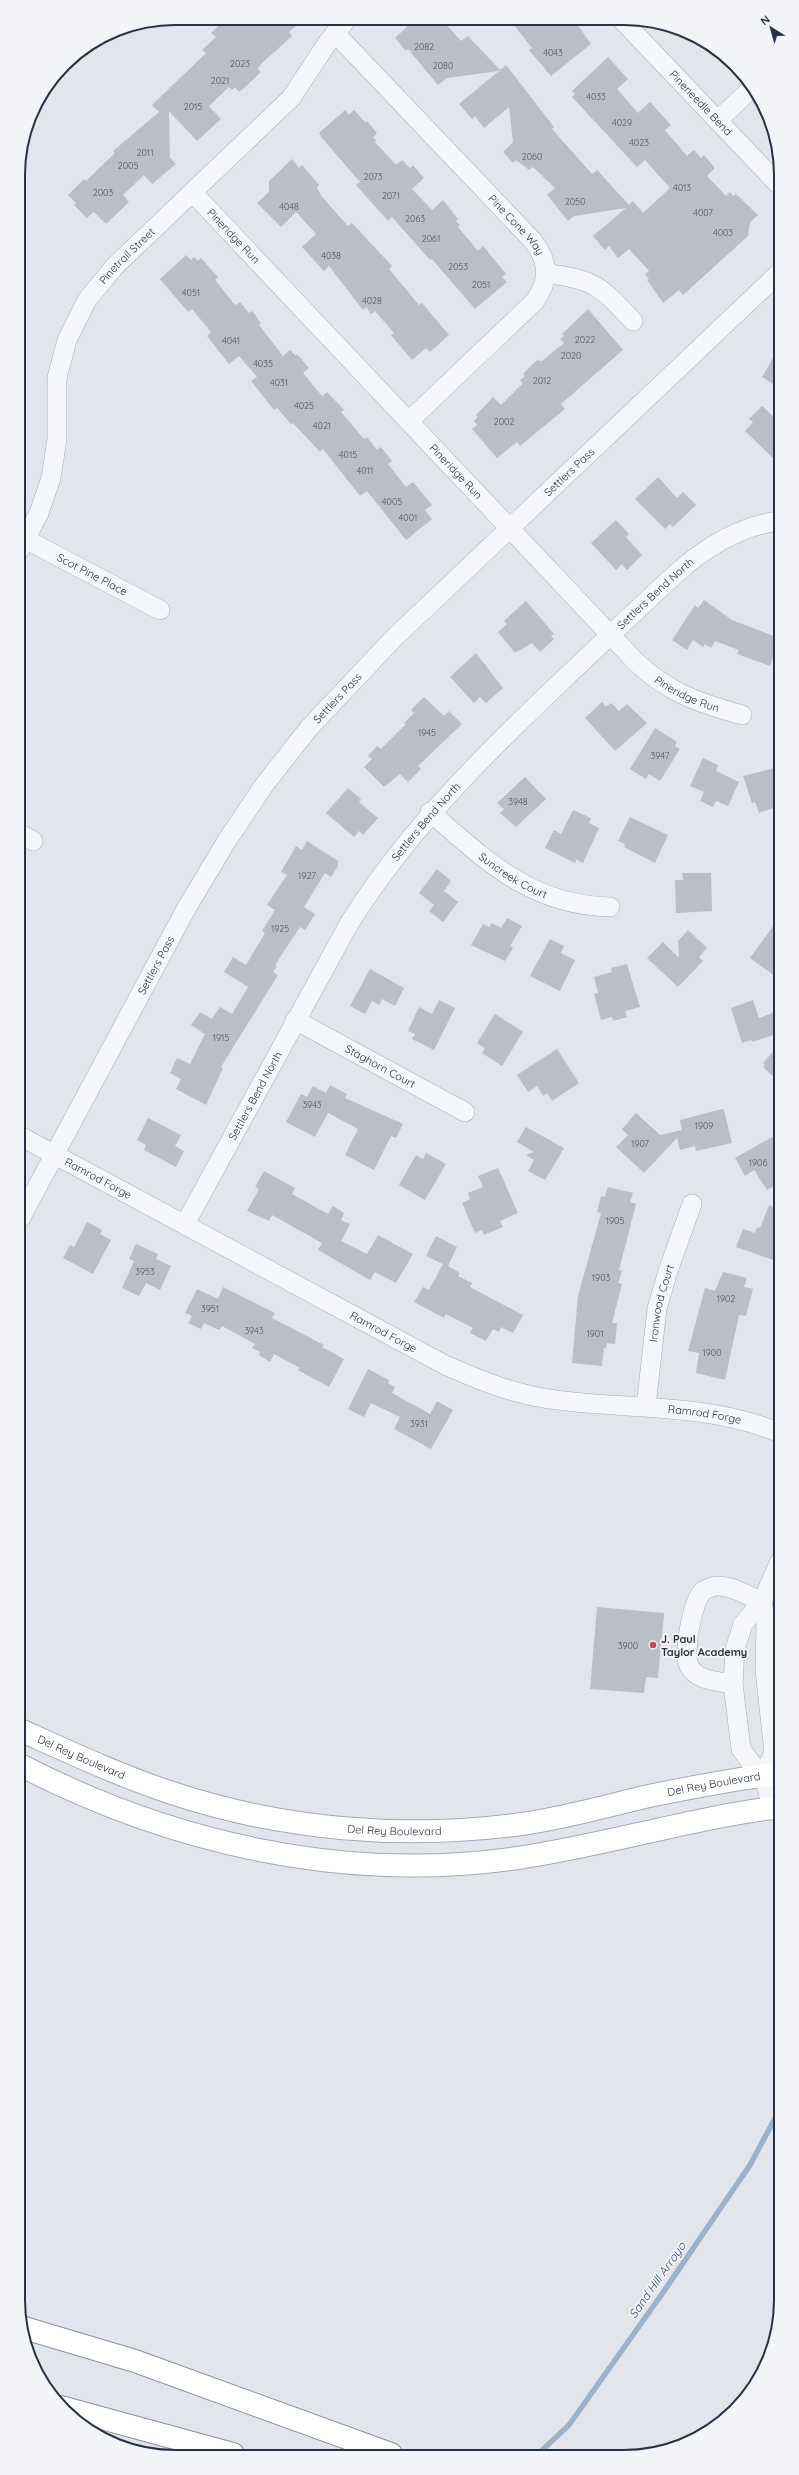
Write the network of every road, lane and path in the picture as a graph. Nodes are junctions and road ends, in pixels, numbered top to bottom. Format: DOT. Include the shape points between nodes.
graph roads {
  1 [pos="628,25"];
  2 [pos="341,26"];
  3 [pos="748,91"];
  4 [pos="718,120"];
  5 [pos="774,180"];
  6 [pos="193,193"];
  7 [pos="547,274"];
  8 [pos="774,278"];
  9 [pos="633,321"];
  10 [pos="409,421"];
  11 [pos="774,522"];
  12 [pos="510,528"];
  13 [pos="25,539"];
  14 [pos="25,546"];
  15 [pos="160,610"];
  16 [pos="611,635"];
  17 [pos="742,715"];
  18 [pos="430,812"];
  19 [pos="610,907"];
  20 [pos="295,1020"];
  21 [pos="465,1112"];
  22 [pos="25,1139"];
  23 [pos="54,1154"];
  24 [pos="692,1204"];
  25 [pos="25,1209"];
  26 [pos="185,1224"];
  27 [pos="646,1406"];
  28 [pos="774,1431"];
  29 [pos="774,1575"];
  30 [pos="762,1602"];
  31 [pos="733,1684"];
  32 [pos="25,1732"];
  33 [pos="25,1767"];
  34 [pos="772,1774"];
  35 [pos="774,1791"];
  36 [pos="774,1808"];
  37 [pos="28,2330"];
  38 [pos="73,2410"];
  39 [pos="218,2450"];
  40 [pos="380,2450"];
  1 -- 4 [label="street, Pineneedle Bend"];
  2 -- 6 [label="street, Pinetrail Street" via="291,98"];
  2 -- 7 [label="street, Pine Cone Way" via="533,241 544,257"];
  3 -- 4 [label="street"];
  4 -- 5 [label="street, Pineneedle Bend"];
  6 -- 10 [label="street, Pineridge Run"];
  6 -- 13 [label="street, Pinetrail Street" via="115,266 75,320 57,378 57,440 52,478 39,513"];
  7 -- 9 [label="street" via="588,281 608,294"];
  7 -- 10 [label="street" via="542,292 535,301"];
  8 -- 12 [label="street, Settlers Pass"];
  10 -- 12 [label="street, Pineridge Run"];
  11 -- 16 [label="street, Settlers Bend North" via="734,534 700,554"];
  12 -- 16 [label="street, Pineridge Run"];
  12 -- 23 [label="street, Settlers Pass" via="362,669 309,728 265,784 193,897"];
  14 -- 15 [label="street, Scot Pine Place"];
  16 -- 17 [label="street, Pineridge Run" via="641,667 668,688 695,701"];
  16 -- 18 [label="street, Settlers Bend North" via="484,756"];
  18 -- 19 [label="street, Suncreek Court" via="501,872 528,888 576,905"];
  18 -- 20 [label="street, Settlers Bend North" via="363,901"];
  20 -- 21 [label="street, Staghorn Court"];
  20 -- 26 [label="street, Settlers Bend North"];
  22 -- 23 [label="street, Ramrod Forge"];
  23 -- 25 [label="street, Settlers Pass"];
  23 -- 26 [label="street, Ramrod Forge"];
  24 -- 27 [label="street, Ironwood Court" via="657,1310"];
  26 -- 27 [label="street, Ramrod Forge" via="445,1365 483,1382 543,1398"];
  27 -- 28 [label="street, Ramrod Forge" via="716,1414"];
  29 -- 30 [label="street"];
  30 -- 31 [label="street" via="748,1616 740,1632"];
  30 -- 31 [label="street" via="730,1588 715,1586 702,1592 695,1607 686,1650 690,1667 702,1678"];
  30 -- 34 [label="street" via="766,1622 765,1670 774,1752"];
  31 -- 34 [label="street" via="741,1749 751,1763"];
  32 -- 34 [label="main road, Del Rey Boulevard" via="109,1770 201,1802 295,1823 361,1830 445,1830 523,1824 681,1790"];
  33 -- 36 [label="main road" via="103,1804 189,1834 259,1851 356,1863 453,1864 518,1858 708,1818"];
  34 -- 35 [label="street"];
  37 -- 40 [label="main road" via="135,2361"];
  38 -- 39 [label="main road"];
}
